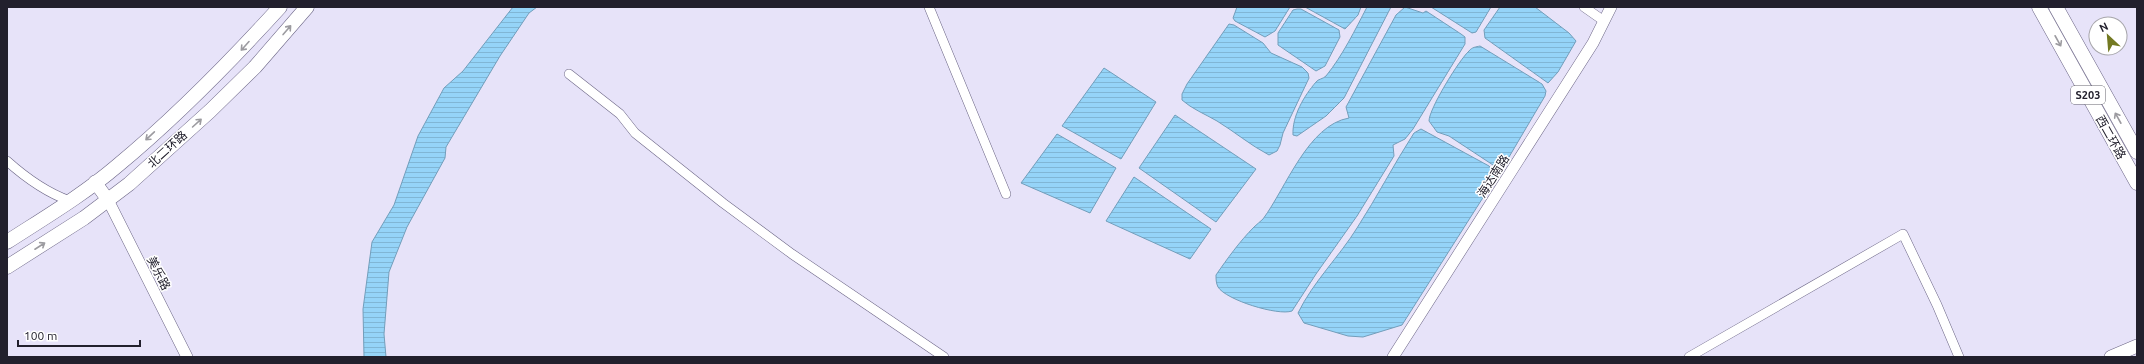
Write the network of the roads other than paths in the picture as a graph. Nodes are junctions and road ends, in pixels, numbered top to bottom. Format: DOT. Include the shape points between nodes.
graph roads {
  1 [pos="280,7"];
  2 [pos="307,7"];
  3 [pos="929,7"];
  4 [pos="1584,7"];
  5 [pos="1611,7"];
  6 [pos="2039,7"];
  7 [pos="2056,7"];
  8 [pos="1604,21"];
  9 [pos="569,74"];
  10 [pos="2137,152"];
  11 [pos="7,161"];
  12 [pos="95,182"];
  13 [pos="2137,183"];
  14 [pos="1006,194"];
  15 [pos="108,200"];
  16 [pos="70,201"];
  17 [pos="7,242"];
  18 [pos="7,267"];
  19 [pos="2137,346"];
  20 [pos="187,357"];
  21 [pos="944,357"];
  22 [pos="1393,357"];
  23 [pos="1689,357"];
  24 [pos="1959,357"];
  25 [pos="2111,357"];
  1 -- 12 [label="main road, 北二环路, one-way" via="197,93 117,166"];
  15 -- 2 [label="main road, 北二环路, one-way" via="210,112"];
  3 -- 14 [label="street"];
  4 -- 8 [label="street"];
  5 -- 8 [label="street, 海达南路"];
  6 -- 13 [label="main road, 西二环路 / S203, one-way"];
  10 -- 7 [label="main road, 西二环路 / S203, one-way"];
  8 -- 22 [label="street, 海达南路" via="1593,43"];
  9 -- 21 [label="street" via="620,114 635,133 723,203 792,254"];
  11 -- 16 [label="street" via="50,194"];
  12 -- 15 [label="main road"];
  12 -- 16 [label="main road, 北二环路"];
  18 -- 15 [label="main road, 北二环路, one-way"];
  15 -- 20 [label="street, 美乐路"];
  16 -- 17 [label="main road, 北二环路"];
  19 -- 25 [label="main road"];
  23 -- 24 [label="street" via="1903,234"];
}
